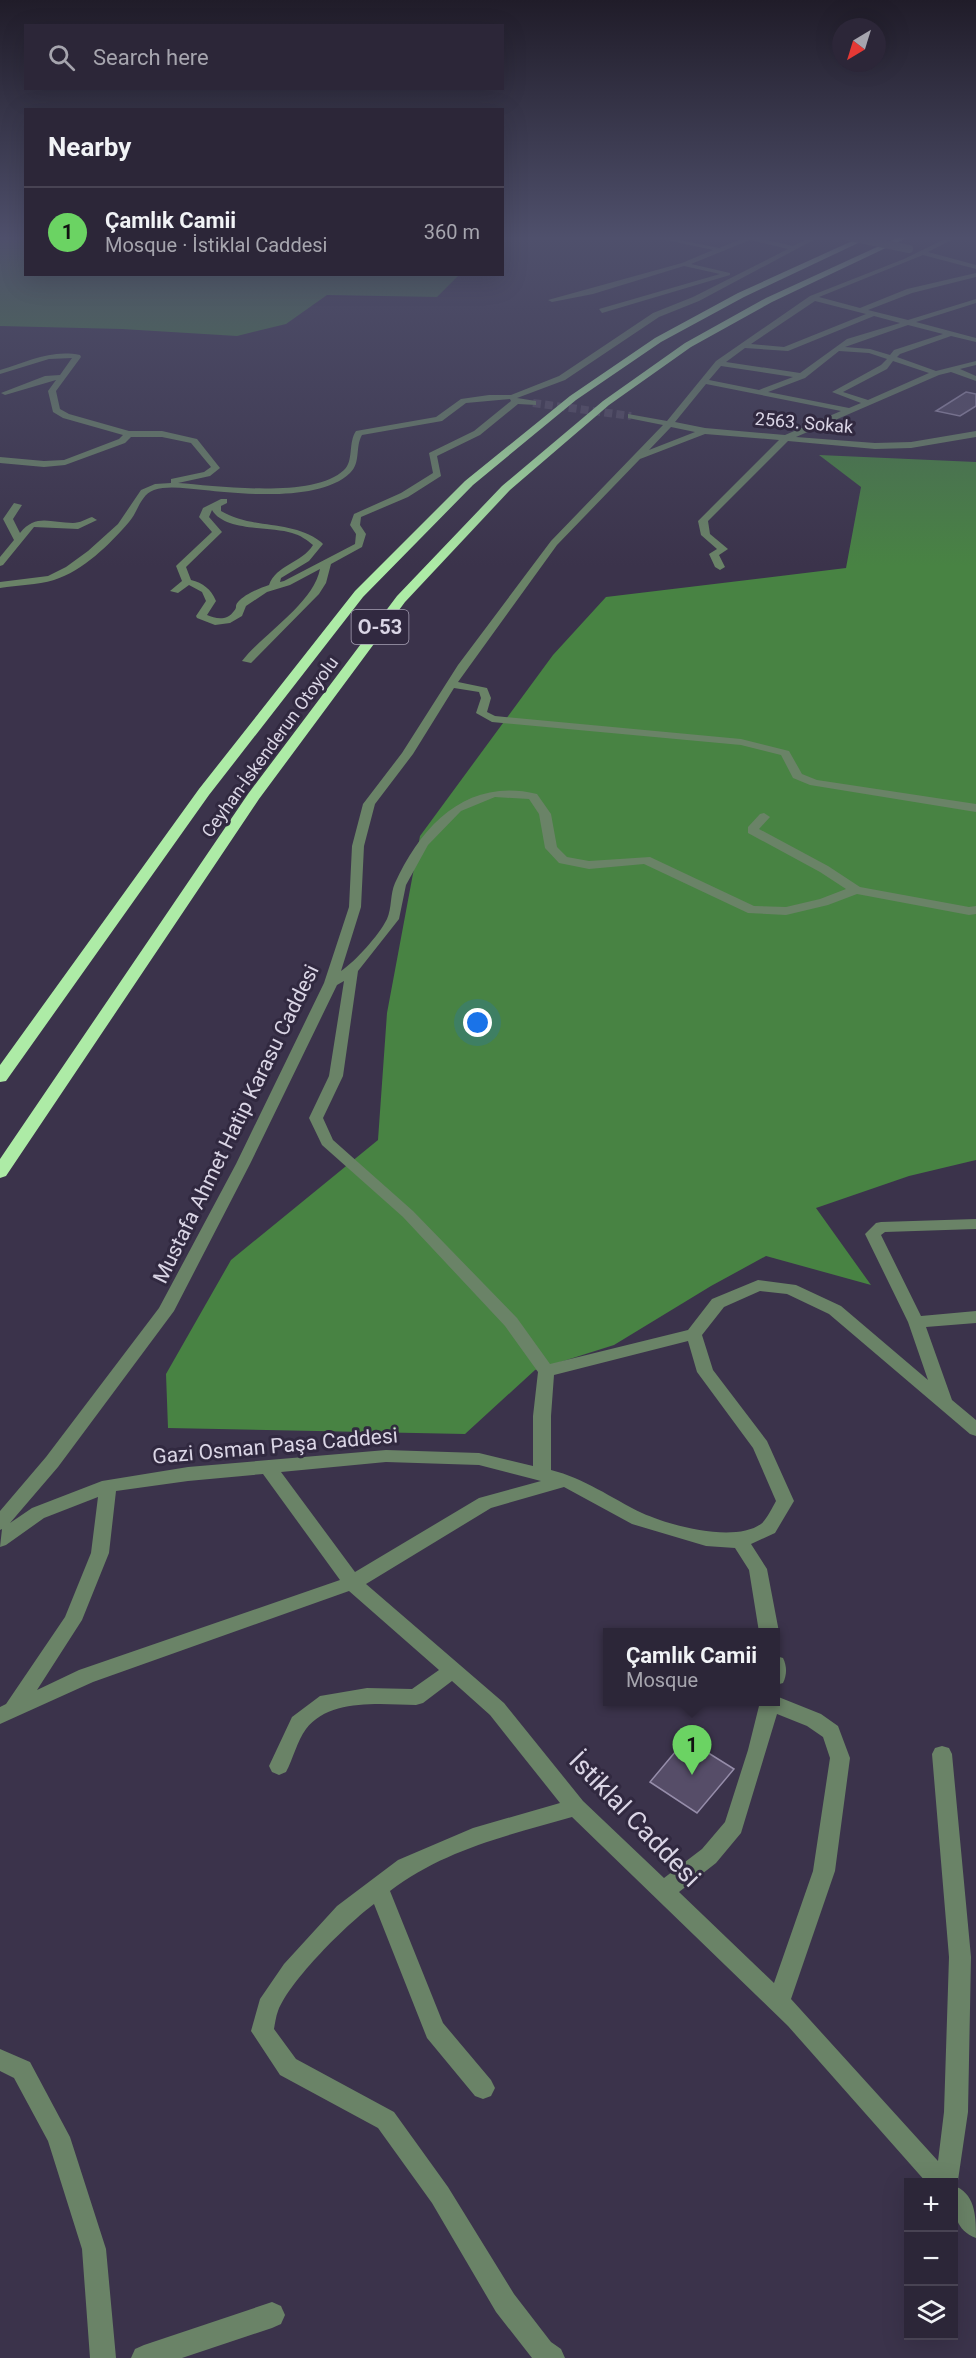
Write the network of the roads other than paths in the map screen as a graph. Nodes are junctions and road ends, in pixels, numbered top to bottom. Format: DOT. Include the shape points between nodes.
graph roads {
  1 [pos="610,346"];
  2 [pos="649,346"];
  3 [pos="687,346"];
  4 [pos="744,346"];
  5 [pos="792,346"];
  6 [pos="840,346"];
  7 [pos="913,346"];
  8 [pos="834,349"];
  9 [pos="891,359"];
  10 [pos="719,363"];
  11 [pos="976,363"];
  12 [pos="952,369"];
  13 [pos="0,372"];
  14 [pos="936,373"];
  15 [pos="801,376"];
  16 [pos="62,377"];
  17 [pos="976,379"];
  18 [pos="703,381"];
  19 [pos="760,392"];
  20 [pos="5,393"];
  21 [pos="514,399"];
  22 [pos="867,402"];
  23 [pos="533,403"];
  24 [pos="847,410"];
  25 [pos="631,416"];
  26 [pos="668,424"];
  27 [pos="705,431"];
  28 [pos="129,434"];
  29 [pos="974,436"];
  30 [pos="786,438"];
  31 [pos="0,460"];
  32 [pos="626,466"];
  33 [pos="171,486"];
  34 [pos="242,491"];
  35 [pos="17,505"];
  36 [pos="216,505"];
  37 [pos="92,520"];
  38 [pos="18,539"];
  39 [pos="326,562"];
  40 [pos="0,563"];
  41 [pos="720,567"];
  42 [pos="187,582"];
  43 [pos="0,585"];
  44 [pos="274,586"];
  45 [pos="175,591"];
  46 [pos="247,661"];
  47 [pos="451,684"];
  48 [pos="976,808"];
  49 [pos="764,817"];
  50 [pos="856,890"];
  51 [pos="976,910"];
  52 [pos="352,970"];
  53 [pos="331,983"];
  54 [pos="0,1077"];
  55 [pos="0,1172"];
  56 [pos="976,1224"];
  57 [pos="976,1317"];
  58 [pos="916,1322"];
  59 [pos="694,1334"];
  60 [pos="546,1371"];
  61 [pos="944,1403"];
  62 [pos="976,1430"];
  63 [pos="268,1467"];
  64 [pos="542,1474"];
  65 [pos="566,1480"];
  66 [pos="108,1486"];
  67 [pos="0,1523"];
  68 [pos="0,1540"];
  69 [pos="740,1541"];
  70 [pos="352,1583"];
  71 [pos="768,1628"];
  72 [pos="453,1670"];
  73 [pos="769,1706"];
  74 [pos="780,1706"];
  75 [pos="6,1713"];
  76 [pos="942,1754"];
  77 [pos="279,1766"];
  78 [pos="576,1807"];
  79 [pos="378,1888"];
  80 [pos="664,1891"];
  81 [pos="779,2002"];
  82 [pos="0,2060"];
  83 [pos="483,2088"];
  84 [pos="937,2178"];
  85 [pos="948,2178"];
  86 [pos="958,2203"];
  87 [pos="976,2226"];
  88 [pos="272,2315"];
  89 [pos="103,2358"];
  90 [pos="144,2358"];
  91 [pos="552,2358"];
  1 -- 21 [label="street" via="562,378"];
  2 -- 54 [label="highway, Ceyhan-İskenderun Otoyolu / O-53" via="573,398 469,483 359,594 204,792"];
  3 -- 55 [label="highway, Ceyhan-İskenderun Otoyolu / O-53" via="598,409 506,488 400,598 260,788"];
  4 -- 5 [label="street"];
  4 -- 10 [label="street, Mustafa Ahmet Hatip Karasu Caddesi"];
  6 -- 8 [label="street"];
  7 -- 9 [label="street" via="897,352"];
  8 -- 9 [label="street" via="863,350"];
  8 -- 15 [label="street"];
  9 -- 14 [label="street"];
  9 -- 22 [label="street" via="884,367 836,392"];
  10 -- 15 [label="street"];
  10 -- 18 [label="street, Mustafa Ahmet Hatip Karasu Caddesi"];
  11 -- 12 [label="street"];
  12 -- 14 [label="street"];
  12 -- 17 [label="street"];
  13 -- 16 [label="street" via="55,355 77,357"];
  14 -- 22 [label="street"];
  15 -- 19 [label="street"];
  16 -- 20 [label="street"];
  16 -- 28 [label="street" via="52,391 59,413"];
  18 -- 19 [label="street"];
  18 -- 26 [label="street, Mustafa Ahmet Hatip Karasu Caddesi"];
  19 -- 24 [label="street"];
  21 -- 23 [label="street"];
  21 -- 34 [label="street" via="464,401 439,419 359,433 348,470 326,483"];
  21 -- 39 [label="street" via="506,412 482,430 432,455 438,474 400,498 357,516 354,525 361,534 359,545"];
  22 -- 24 [label="street"];
  24 -- 30 [label="street"];
  25 -- 26 [label="street, 2563. Sokak"];
  26 -- 27 [label="street, 2563. Sokak"];
  26 -- 32 [label="street, Mustafa Ahmet Hatip Karasu Caddesi"];
  27 -- 30 [label="street, 2563. Sokak"];
  27 -- 32 [label="street" via="667,444"];
  28 -- 31 [label="street" via="122,441 65,462"];
  28 -- 33 [label="street" via="162,434 194,441 216,468 207,474 174,480"];
  29 -- 30 [label="street, 2563. Sokak" via="875,446"];
  30 -- 41 [label="street" via="703,521 706,536 723,549 714,554"];
  32 -- 47 [label="street, Mustafa Ahmet Hatip Karasu Caddesi" via="554,543"];
  33 -- 34 [label="street"];
  33 -- 43 [label="street" via="146,490 137,498 130,516 72,570 51,578"];
  34 -- 36 [label="street"];
  35 -- 38 [label="street" via="8,519"];
  36 -- 42 [label="street" via="206,510 204,518 217,532 181,566"];
  36 -- 44 [label="street" via="217,513 226,520 256,527 292,528 309,534 318,544 300,564 277,577"];
  37 -- 38 [label="street" via="78,526 31,525"];
  38 -- 40 [label="street"];
  39 -- 44 [label="street"];
  39 -- 46 [label="street" via="326,573 314,594"];
  42 -- 44 [label="street" via="197,584 210,595 211,601 201,616 215,622 238,614 242,604"];
  42 -- 45 [label="street"];
  47 -- 48 [label="street" via="483,690 486,698 482,713 492,719 741,742 785,753 797,776 814,783"];
  47 -- 53 [label="street, Mustafa Ahmet Hatip Karasu Caddesi" via="407,754 369,804 358,846 355,907"];
  49 -- 50 [label="street" via="752,830"];
  50 -- 51 [label="street"];
  50 -- 52 [label="street" via="786,911 752,910 646,860 589,865 563,860 551,848 545,814 533,796 494,794 457,809 423,843 400,885 393,920"];
  52 -- 53 [label="street"];
  52 -- 60 [label="street" via="336,1076 316,1118 327,1142 440,1247 511,1322"];
  53 -- 67 [label="street, Mustafa Ahmet Hatip Karasu Caddesi" via="166,1311 52,1462"];
  56 -- 58 [label="street" via="881,1227 873,1234"];
  57 -- 58 [label="street"];
  58 -- 61 [label="street"];
  59 -- 60 [label="street"];
  59 -- 61 [label="street" via="718,1303 758,1285 790,1289 835,1310"];
  59 -- 69 [label="street, Gazi Osman Paşa Caddesi" via="705,1372 761,1445 785,1501 769,1528"];
  60 -- 64 [label="street"];
  61 -- 62 [label="street"];
  63 -- 64 [label="street, Gazi Osman Paşa Caddesi" via="386,1455 479,1459"];
  63 -- 66 [label="street, Gazi Osman Paşa Caddesi"];
  63 -- 70 [label="street, İstiklal Caddesi"];
  64 -- 65 [label="street, Gazi Osman Paşa Caddesi"];
  65 -- 69 [label="street, Gazi Osman Paşa Caddesi" via="638,1519 706,1539"];
  65 -- 70 [label="street" via="485,1503"];
  66 -- 68 [label="street, Gazi Osman Paşa Caddesi" via="38,1513"];
  66 -- 75 [label="street" via="100,1553 74,1620"];
  69 -- 71 [label="street" via="758,1569"];
  70 -- 72 [label="street, İstiklal Caddesi"];
  70 -- 75 [label="street" via="86,1676"];
  72 -- 77 [label="street" via="416,1697 367,1696 327,1702 299,1723"];
  72 -- 78 [label="street, İstiklal Caddesi" via="497,1708"];
  73 -- 80 [label="street" via="734,1827 709,1856"];
  74 -- 81 [label="street" via="814,1720 831,1732 840,1758 824,1871"];
  76 -- 85 [label="street" via="960,1957 956,2112"];
  78 -- 79 [label="street" via="473,1836 405,1867"];
  78 -- 80 [label="street, İstiklal Caddesi"];
  79 -- 83 [label="street" via="435,2030"];
  79 -- 91 [label="street" via="345,1913 292,1971 268,2006 262,2031 288,2067 386,2120 440,2195 505,2303 542,2351"];
  80 -- 81 [label="street, İstiklal Caddesi"];
  81 -- 84 [label="street, İstiklal Caddesi"];
  82 -- 89 [label="street" via="22,2070 57,2137 94,2248"];
  86 -- 87 [label="street"];
  88 -- 90 [label="street"];
}
